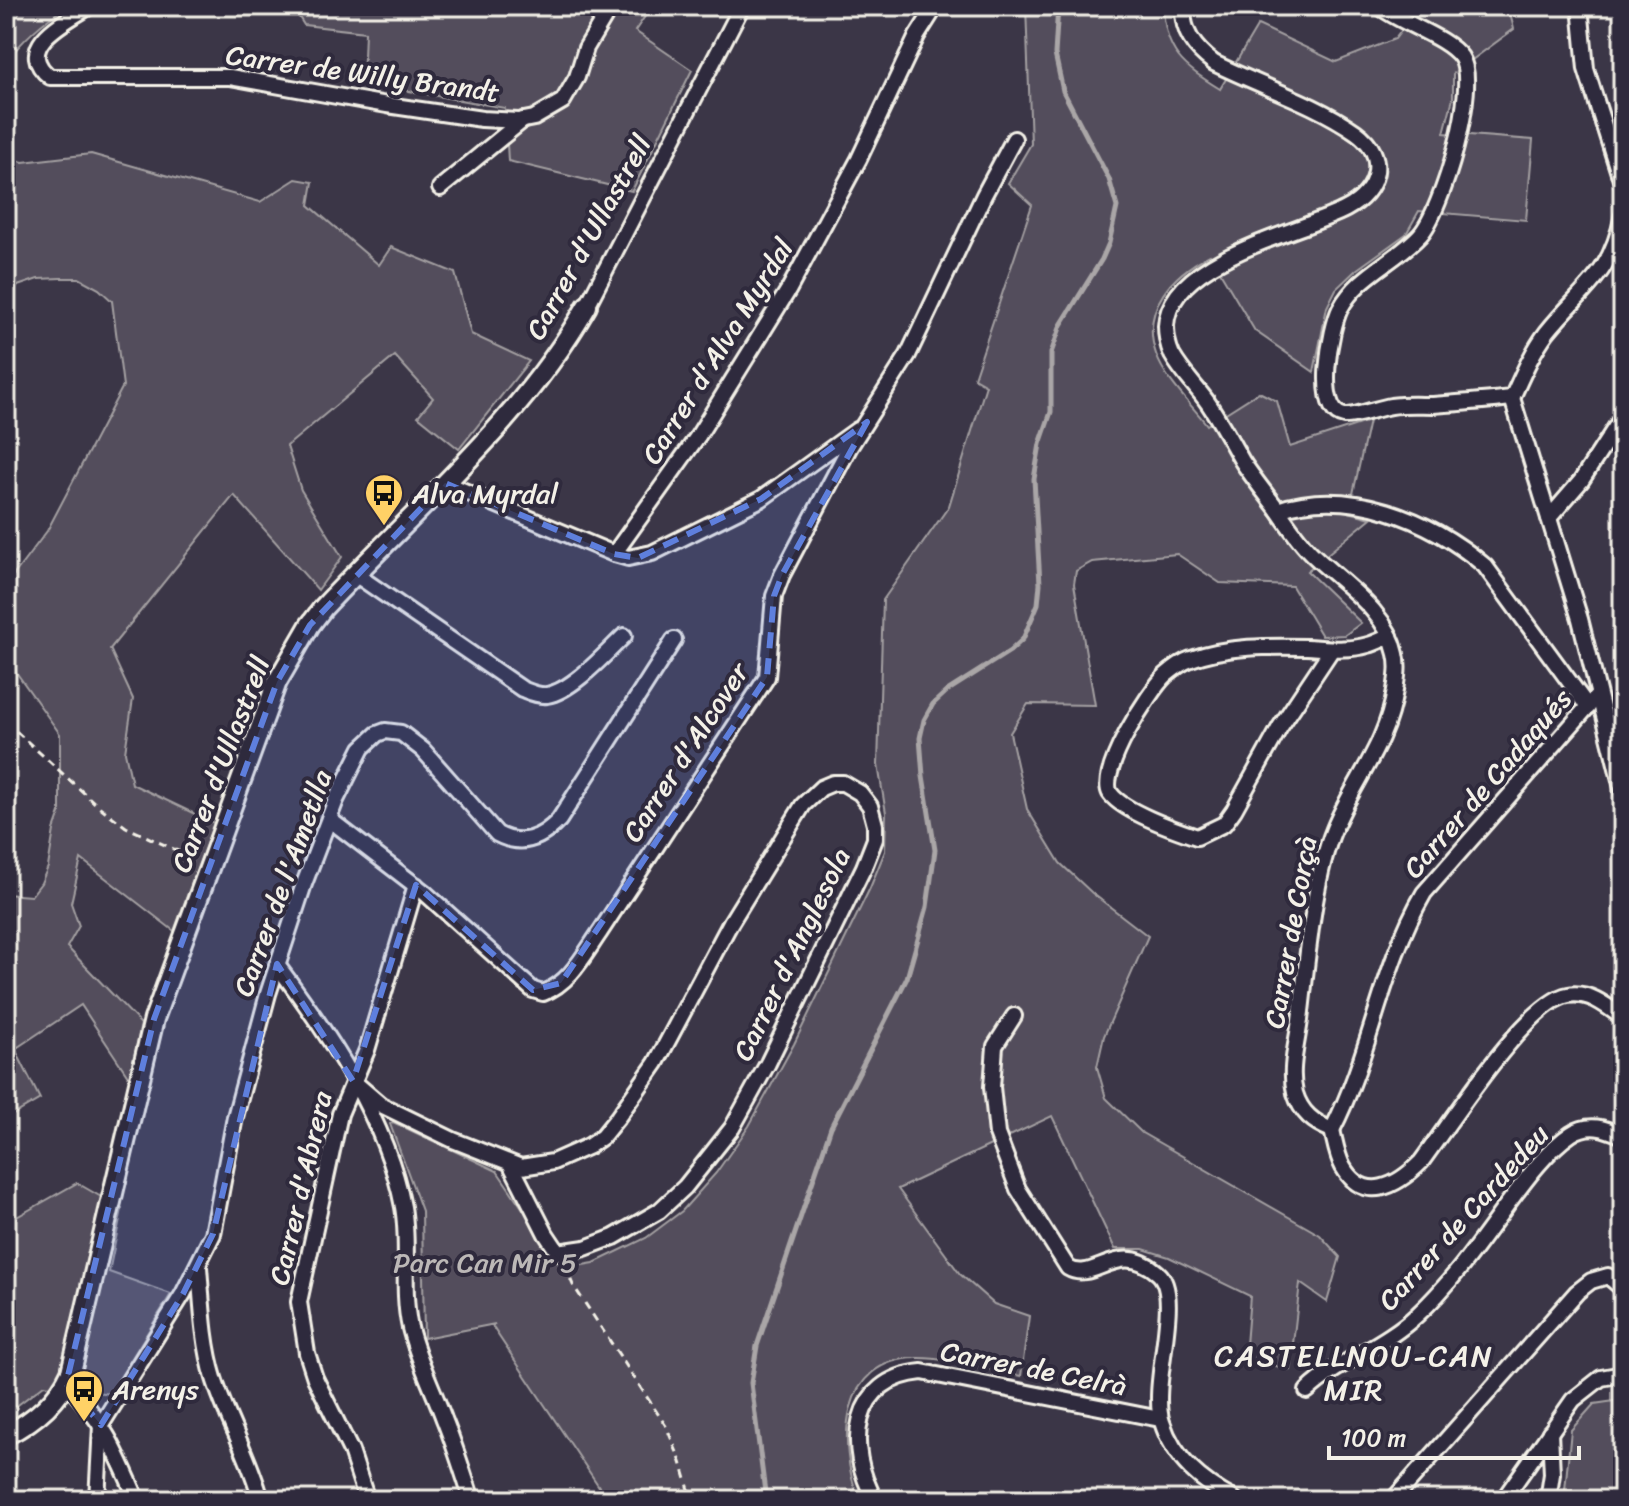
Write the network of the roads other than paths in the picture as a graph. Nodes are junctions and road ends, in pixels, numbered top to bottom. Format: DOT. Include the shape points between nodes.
graph roads {
  1 [pos="90,6"];
  2 [pos="611,6"];
  3 [pos="742,6"];
  4 [pos="936,6"];
  5 [pos="1183,6"];
  6 [pos="1379,6"];
  7 [pos="1580,6"];
  8 [pos="523,120"];
  9 [pos="1014,139"];
  10 [pos="1623,186"];
  11 [pos="440,188"];
  12 [pos="1623,215"];
  13 [pos="587,306"];
  14 [pos="1512,398"];
  15 [pos="1623,416"];
  16 [pos="867,422"];
  17 [pos="445,483"];
  18 [pos="1278,510"];
  19 [pos="1549,518"];
  20 [pos="614,554"];
  21 [pos="355,574"];
  22 [pos="624,636"];
  23 [pos="1390,636"];
  24 [pos="674,640"];
  25 [pos="1332,649"];
  26 [pos="1593,701"];
  27 [pos="1623,792"];
  28 [pos="329,819"];
  29 [pos="416,885"];
  30 [pos="277,965"];
  31 [pos="1014,1016"];
  32 [pos="1623,1018"];
  33 [pos="353,1081"];
  34 [pos="1332,1130"];
  35 [pos="1623,1136"];
  36 [pos="510,1163"];
  37 [pos="199,1266"];
  38 [pos="1623,1289"];
  39 [pos="1623,1374"];
  40 [pos="66,1384"];
  41 [pos="1307,1391"];
  42 [pos="1160,1419"];
  43 [pos="101,1425"];
  44 [pos="1550,1432"];
  45 [pos="6,1435"];
  46 [pos="97,1500"];
  47 [pos="137,1500"];
  48 [pos="261,1500"];
  49 [pos="367,1500"];
  50 [pos="472,1500"];
  51 [pos="875,1500"];
  52 [pos="1235,1500"];
  53 [pos="1393,1500"];
  54 [pos="1503,1500"];
  55 [pos="1548,1500"];
  1 -- 8 [label="street, Carrer de Willy Brandt" via="44,37 37,60 50,77 230,77 482,119"];
  2 -- 8 [label="street, Carrer de Willy Brandt" via="563,101"];
  3 -- 13 [label="street, Carrer d'Ullastrell"];
  4 -- 20 [label="street, Carrer d'Alva Myrdal" via="789,289 698,436"];
  5 -- 18 [label="street" via="1191,41 1214,63 1337,120 1366,141 1375,162 1375,180 1365,197 1206,269 1183,288 1169,311 1172,354"];
  6 -- 14 [label="street" via="1462,58 1467,71 1465,105 1438,204 1422,234 1366,279 1340,309 1328,359 1329,401 1344,416 1395,405"];
  7 -- 10 [label="street" via="1586,69"];
  8 -- 11 [label="street"];
  9 -- 16 [label="street, Carrer d'Alcover" via="908,355"];
  12 -- 14 [label="street" via="1605,267 1545,335"];
  13 -- 17 [label="street, Carrer d'Ullastrell" via="525,399"];
  14 -- 19 [label="street"];
  15 -- 19 [label="street" via="1581,481"];
  16 -- 20 [label="street" via="761,499 652,553 628,558"];
  16 -- 29 [label="street, Carrer d'Alcover" via="778,585 767,677 561,983 543,993 533,990"];
  17 -- 20 [label="street"];
  17 -- 21 [label="street, Carrer d'Ullastrell"];
  18 -- 23 [label="street, Carrer de Corçà" via="1297,539 1369,607"];
  18 -- 26 [label="street" via="1328,500 1370,507 1412,521 1468,552 1485,566"];
  19 -- 26 [label="street" via="1580,619"];
  21 -- 22 [label="street" via="537,695 568,686"];
  21 -- 40 [label="street, Carrer d'Ullastrell" via="310,625 277,682 154,1019"];
  23 -- 25 [label="street"];
  23 -- 34 [label="street, Carrer de Corçà" via="1398,671 1392,712 1333,831 1294,1058 1300,1106 1317,1124"];
  24 -- 28 [label="street, Carrer de l'Ametlla" via="559,820 539,836 517,841 497,834 423,750 392,730 377,734 362,748"];
  25 -- 25 [label="street" via="1224,824 1197,837 1136,812 1111,794 1108,771 1119,749 1164,677 1179,665 1209,654 1253,649"];
  26 -- 27 [label="street"];
  26 -- 34 [label="street, Carrer de Cadaqués" via="1424,893 1409,919"];
  28 -- 29 [label="street, Carrer d'Alcover"];
  28 -- 30 [label="street, Carrer de l'Ametlla"];
  29 -- 33 [label="street, Carrer d'Abrera"];
  30 -- 33 [label="street"];
  30 -- 37 [label="street, Carrer de l'Ametlla" via="235,1117 213,1234"];
  31 -- 42 [label="street" via="995,1046 997,1134 1018,1189 1068,1268 1085,1272 1119,1259 1133,1260 1166,1283 1169,1313 1159,1375"];
  32 -- 34 [label="street" via="1606,1004 1572,994 1544,1006 1508,1045 1421,1162 1391,1186 1377,1190 1352,1178 1343,1167"];
  33 -- 36 [label="street, Carrer d'Anglesola" via="381,1105"];
  33 -- 49 [label="street, Carrer d'Abrera" via="328,1161 299,1302 315,1378 351,1451"];
  33 -- 50 [label="street" via="394,1175 406,1229 409,1326"];
  35 -- 41 [label="street, Carrer de Cardedeu" via="1595,1126 1571,1134 1524,1182 1418,1315"];
  36 -- 36 [label="street, Carrer d'Anglesola" via="521,1167 553,1162 602,1137 656,1063 731,922 803,805 833,783 860,793 875,825 864,867 732,1128 685,1187 659,1211 614,1237 558,1252"];
  37 -- 43 [label="street, Carrer de l'Ametlla"];
  37 -- 48 [label="street" via="213,1377"];
  38 -- 53 [label="street" via="1608,1276 1577,1292"];
  39 -- 44 [label="street" via="1588,1386"];
  40 -- 43 [label="street"];
  40 -- 45 [label="street" via="55,1400"];
  42 -- 51 [label="street, Carrer de Celrà" via="922,1372 894,1377 874,1392 860,1421 860,1465"];
  42 -- 52 [label="street" via="1193,1473"];
  43 -- 46 [label="street"];
  43 -- 47 [label="street"];
  44 -- 54 [label="street"];
  44 -- 55 [label="street"];
}
